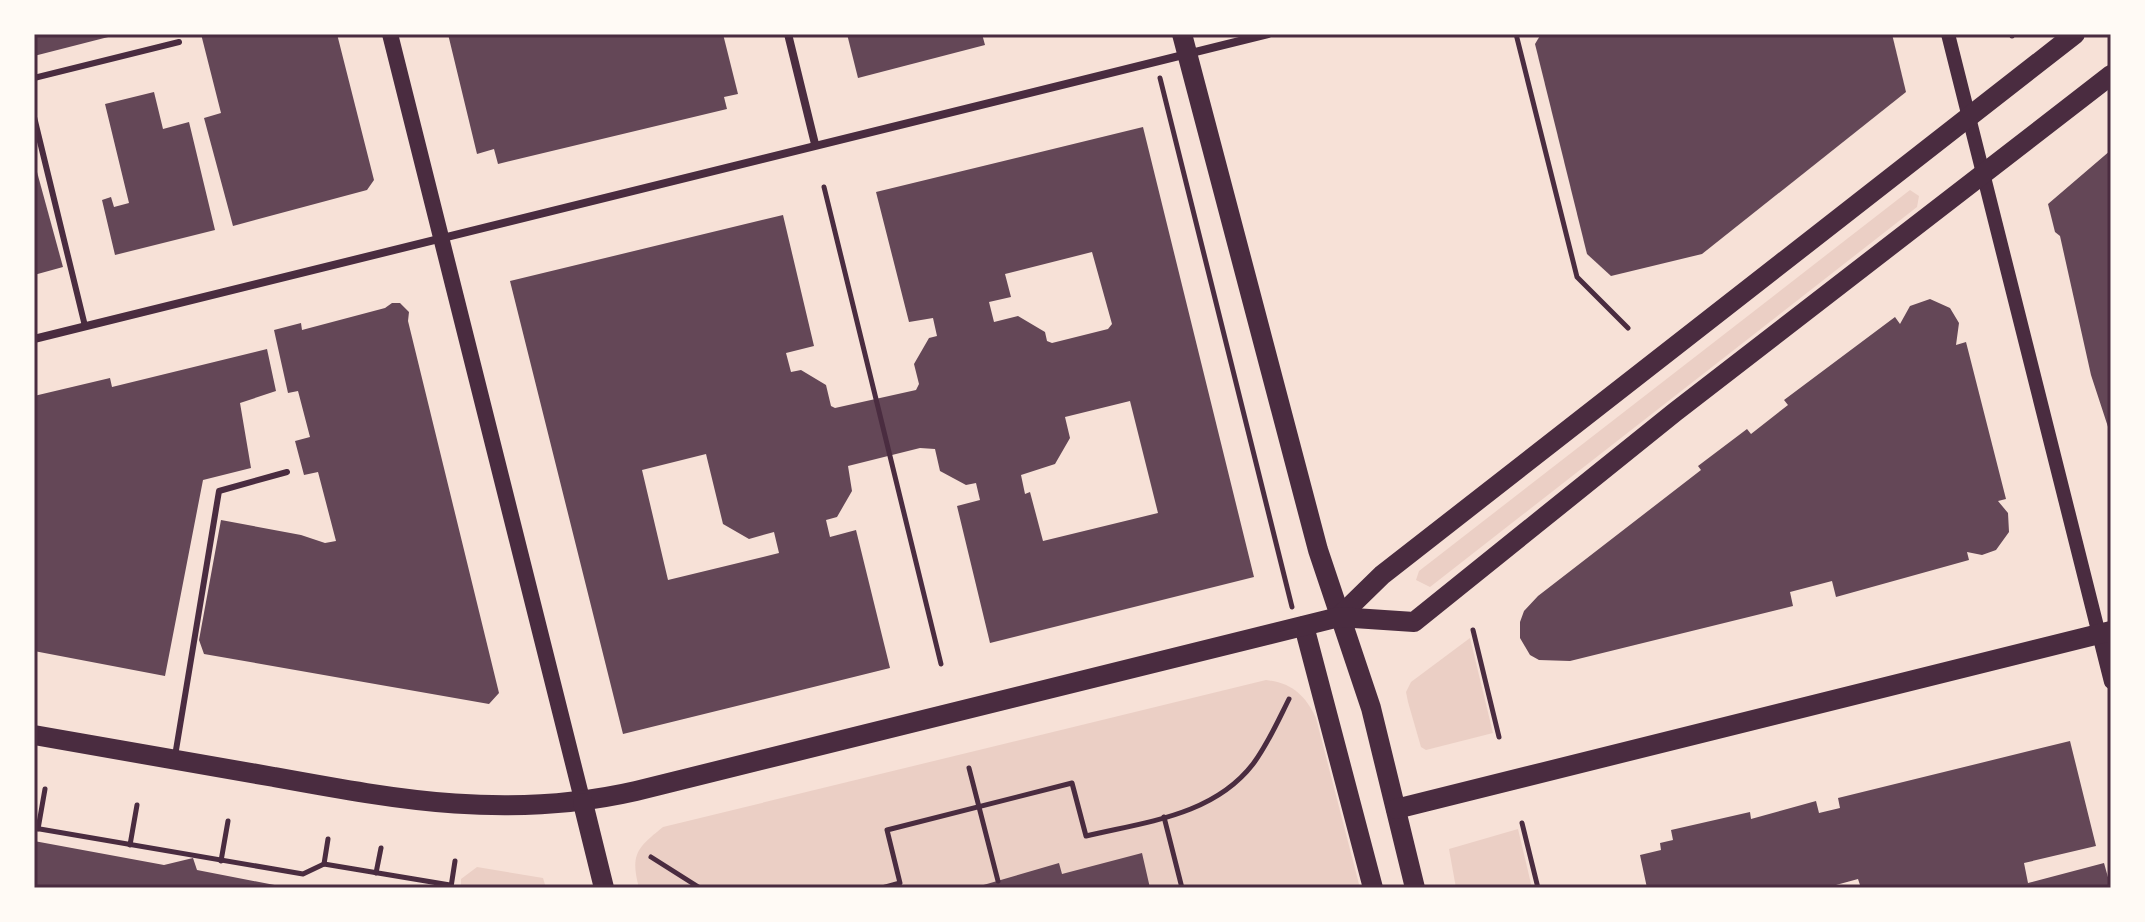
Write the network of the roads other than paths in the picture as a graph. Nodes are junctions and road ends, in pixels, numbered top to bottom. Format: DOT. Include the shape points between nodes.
graph roads {
  1 [pos="390,34"];
  2 [pos="788,34"];
  3 [pos="1268,34"];
  4 [pos="1948,34"];
  5 [pos="2075,34"];
  6 [pos="179,42"];
  7 [pos="1184,44"];
  8 [pos="2111,75"];
  9 [pos="34,78"];
  10 [pos="1968,115"];
  11 [pos="34,117"];
  12 [pos="815,144"];
  13 [pos="1983,176"];
  14 [pos="440,236"];
  15 [pos="85,326"];
  16 [pos="34,339"];
  17 [pos="287,472"];
  18 [pos="1339,617"];
  19 [pos="1304,626"];
  20 [pos="2105,633"];
  21 [pos="2111,682"];
  22 [pos="34,735"];
  23 [pos="174,760"];
  24 [pos="583,803"];
  25 [pos="1396,809"];
  26 [pos="604,888"];
  27 [pos="1373,888"];
  28 [pos="1415,888"];
  1 -- 14 [label="main road"];
  2 -- 12 [label="street"];
  3 -- 7 [label="street"];
  4 -- 10 [label="street"];
  5 -- 10 [label="main road"];
  6 -- 9 [label="lane"];
  7 -- 12 [label="street"];
  7 -- 18 [label="main road"];
  8 -- 13 [label="main road"];
  10 -- 13 [label="street"];
  10 -- 18 [label="main road" via="1382,575"];
  11 -- 15 [label="lane"];
  12 -- 14 [label="street"];
  13 -- 18 [label="main road" via="1675,412 1414,622"];
  13 -- 20 [label="street"];
  14 -- 15 [label="street"];
  14 -- 24 [label="main road"];
  15 -- 16 [label="street"];
  17 -- 23 [label="lane" via="219,491"];
  18 -- 19 [label="main road"];
  18 -- 25 [label="main road" via="1371,708"];
  19 -- 24 [label="main road"];
  19 -- 27 [label="main road"];
  20 -- 21 [label="street"];
  20 -- 25 [label="main road"];
  22 -- 23 [label="main road"];
  23 -- 24 [label="main road" via="430,803 524,808"];
  24 -- 26 [label="main road"];
  25 -- 28 [label="main road"];
}
